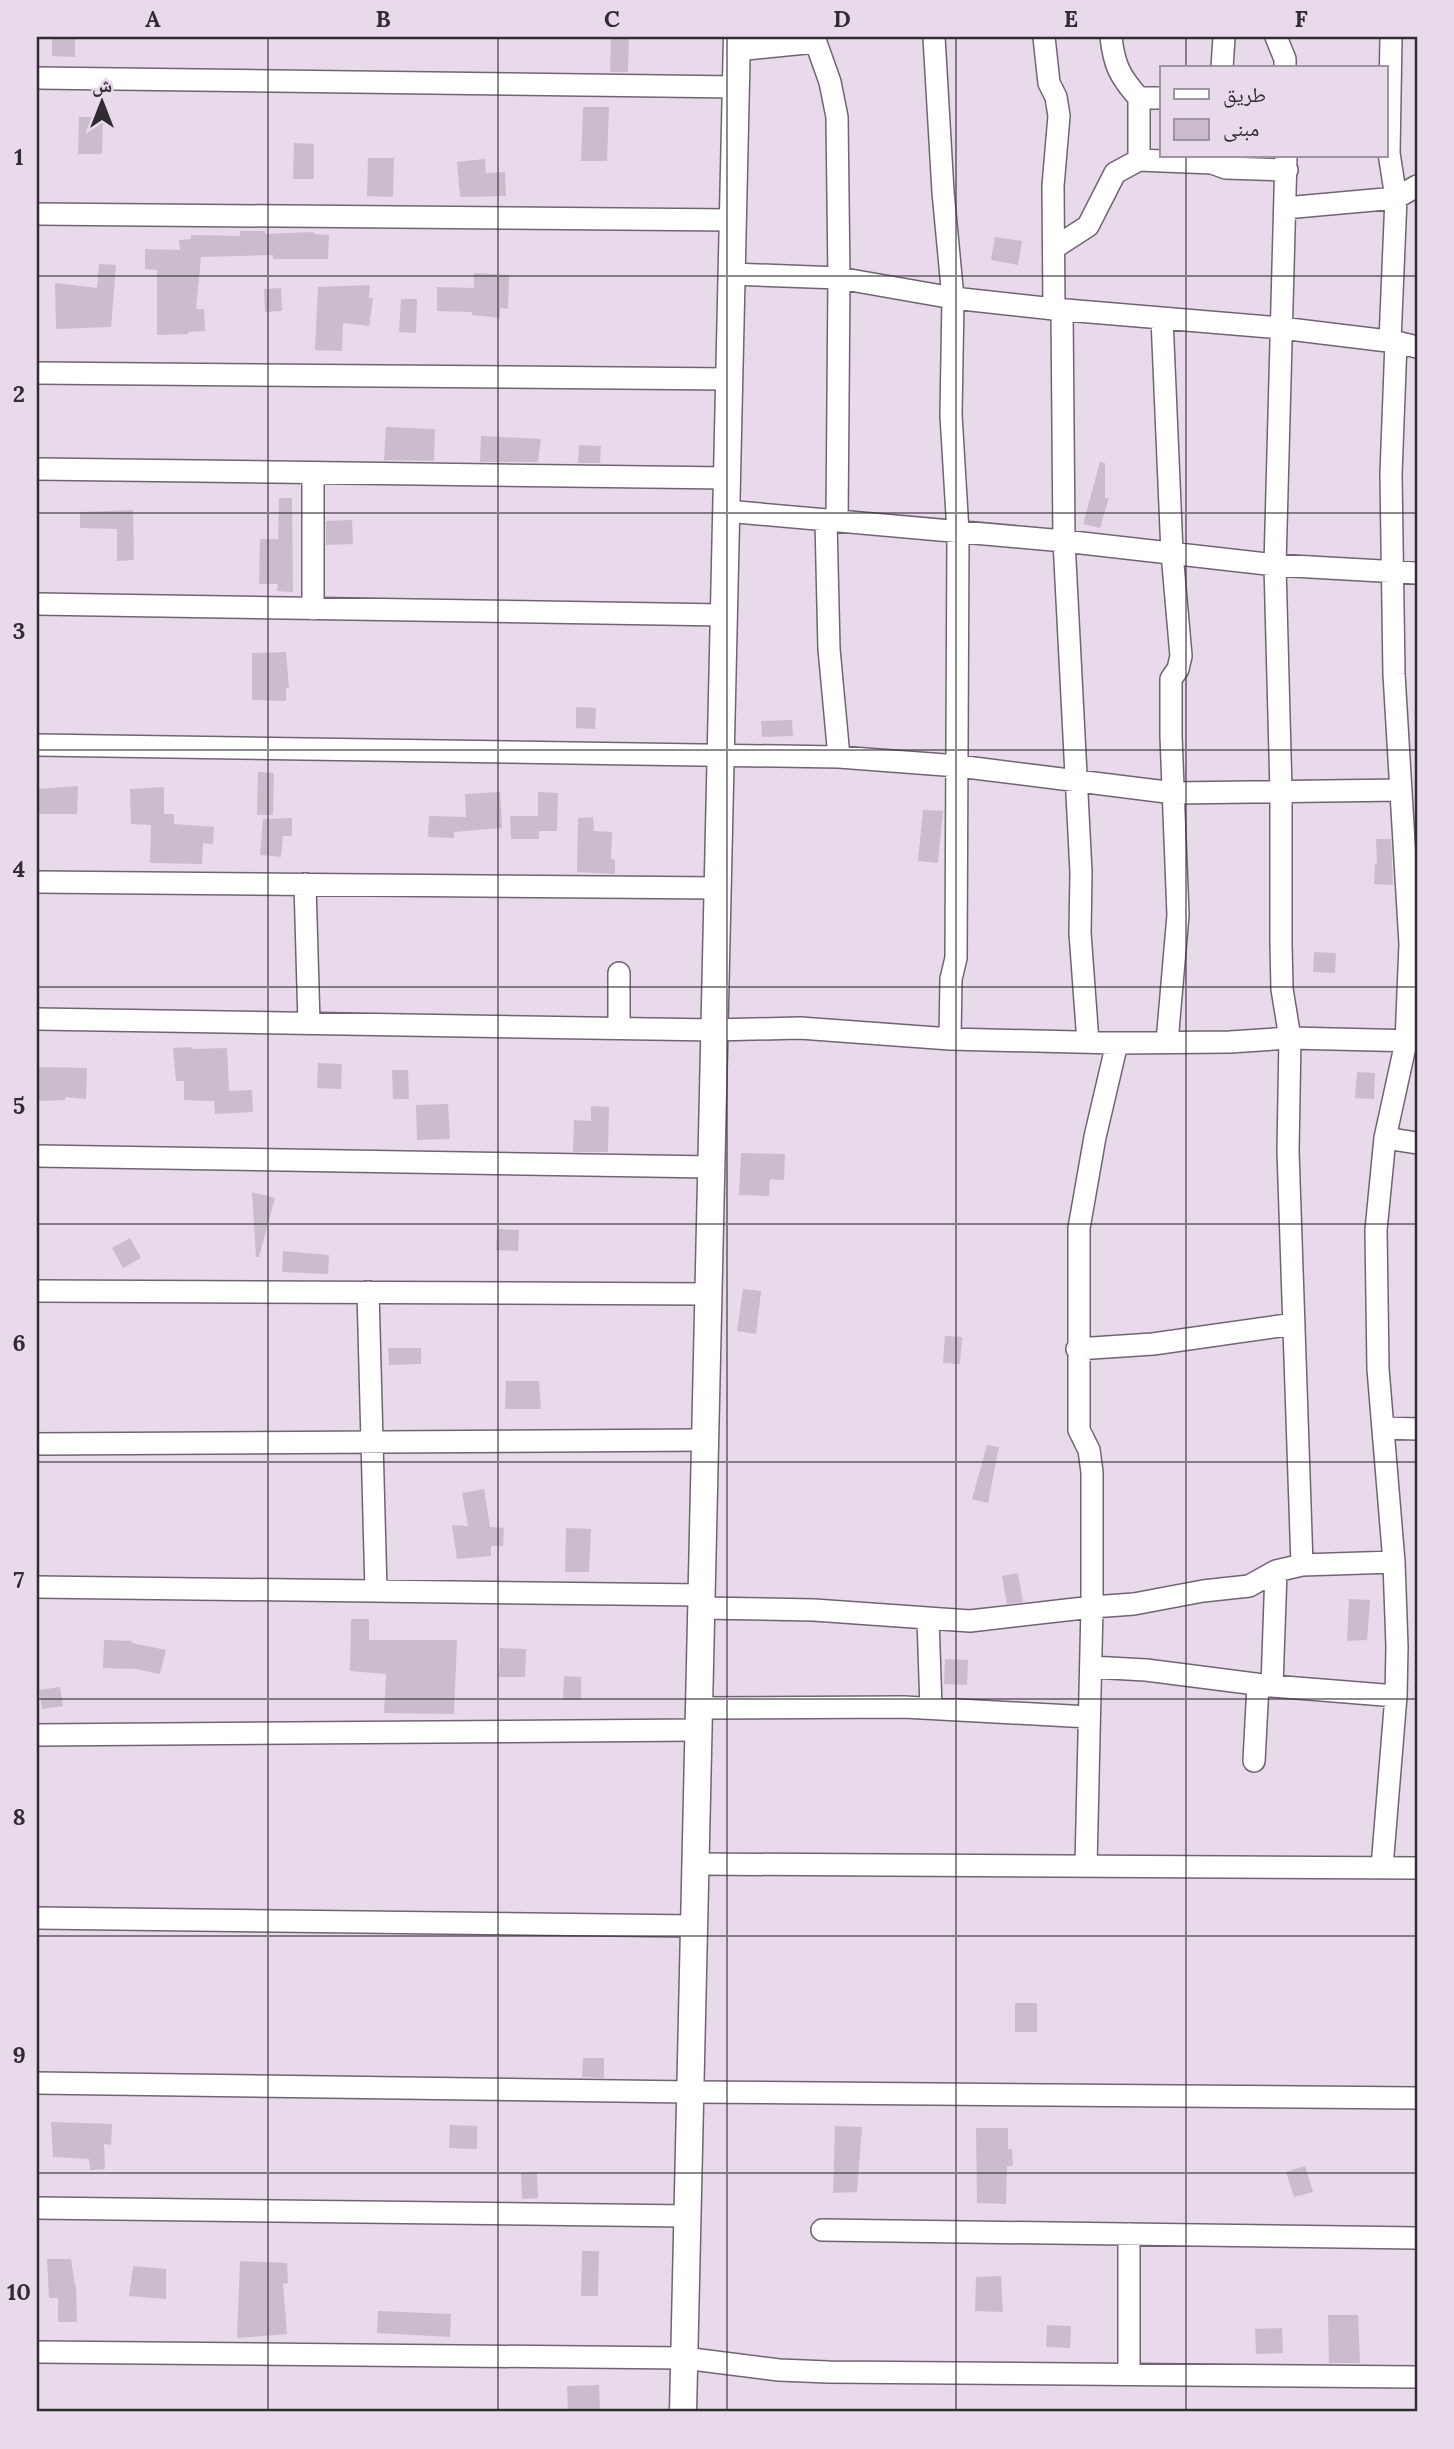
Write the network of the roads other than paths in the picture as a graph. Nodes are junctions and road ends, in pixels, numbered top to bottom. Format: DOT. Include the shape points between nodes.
graph roads {
  1 [pos="934,37"];
  2 [pos="1044,37"];
  3 [pos="1111,37"];
  4 [pos="1224,37"];
  5 [pos="1276,37"];
  6 [pos="1391,37"];
  7 [pos="815,39"];
  8 [pos="737,43"];
  9 [pos="1222,66"];
  10 [pos="1285,66"];
  11 [pos="37,78"];
  12 [pos="736,87"];
  13 [pos="1139,98"];
  14 [pos="1160,98"];
  15 [pos="1212,159"];
  16 [pos="1139,160"];
  17 [pos="1286,163"];
  18 [pos="1417,186"];
  19 [pos="1396,198"];
  20 [pos="1285,208"];
  21 [pos="37,214"];
  22 [pos="733,219"];
  23 [pos="1054,248"];
  24 [pos="732,274"];
  25 [pos="839,278"];
  26 [pos="953,298"];
  27 [pos="1058,309"];
  28 [pos="1162,318"];
  29 [pos="1281,328"];
  30 [pos="1393,341"];
  31 [pos="1417,347"];
  32 [pos="37,373"];
  33 [pos="729,379"];
  34 [pos="37,469"];
  35 [pos="313,473"];
  36 [pos="727,478"];
  37 [pos="726,511"];
  38 [pos="831,521"];
  39 [pos="958,532"];
  40 [pos="1063,541"];
  41 [pos="1172,553"];
  42 [pos="1275,565"];
  43 [pos="1392,573"];
  44 [pos="1417,573"];
  45 [pos="37,604"];
  46 [pos="313,608"];
  47 [pos="724,615"];
  48 [pos="37,746"];
  49 [pos="721,754"];
  50 [pos="839,757"];
  51 [pos="958,766"];
  52 [pos="1077,782"];
  53 [pos="1401,790"];
  54 [pos="1174,793"];
  55 [pos="1281,793"];
  56 [pos="37,881"];
  57 [pos="305,884"];
  58 [pos="718,888"];
  59 [pos="619,974"];
  60 [pos="37,1019"];
  61 [pos="310,1023"];
  62 [pos="619,1028"];
  63 [pos="714,1030"];
  64 [pos="1290,1038"];
  65 [pos="950,1039"];
  66 [pos="1411,1041"];
  67 [pos="1088,1042"];
  68 [pos="1167,1042"];
  69 [pos="1117,1043"];
  70 [pos="1385,1138"];
  71 [pos="1417,1143"];
  72 [pos="37,1156"];
  73 [pos="711,1167"];
  74 [pos="37,1291"];
  75 [pos="369,1292"];
  76 [pos="708,1294"];
  77 [pos="1294,1324"];
  78 [pos="1077,1349"];
  79 [pos="1384,1428"];
  80 [pos="1417,1429"];
  81 [pos="705,1440"];
  82 [pos="372,1442"];
  83 [pos="37,1444"];
  84 [pos="1394,1562"];
  85 [pos="1302,1565"];
  86 [pos="1276,1571"];
  87 [pos="37,1587"];
  88 [pos="376,1591"];
  89 [pos="701,1601"];
  90 [pos="1092,1607"];
  91 [pos="928,1619"];
  92 [pos="1091,1667"];
  93 [pos="1265,1685"];
  94 [pos="1396,1696"];
  95 [pos="931,1707"];
  96 [pos="1088,1717"];
  97 [pos="699,1719"];
  98 [pos="37,1735"];
  99 [pos="1254,1761"];
  100 [pos="695,1864"];
  101 [pos="1086,1866"];
  102 [pos="1382,1867"];
  103 [pos="1417,1868"];
  104 [pos="37,1918"];
  105 [pos="694,1926"];
  106 [pos="37,2082"];
  107 [pos="690,2092"];
  108 [pos="1417,2098"];
  109 [pos="37,2208"];
  110 [pos="687,2216"];
  111 [pos="822,2230"];
  112 [pos="1129,2234"];
  113 [pos="1417,2238"];
  114 [pos="37,2352"];
  115 [pos="684,2358"];
  116 [pos="1129,2374"];
  117 [pos="1417,2376"];
  118 [pos="683,2412"];
  1 -- 26 [label="street"];
  2 -- 23 [label="street" via="1049,83 1059,116"];
  3 -- 13 [label="street" via="1114,63"];
  4 -- 9 [label="street"];
  5 -- 10 [label="street"];
  6 -- 19 [label="street" via="1389,153"];
  7 -- 8 [label="street"];
  7 -- 25 [label="street" via="836,117"];
  8 -- 12 [label="street"];
  11 -- 12 [label="street"];
  12 -- 22 [label="street"];
  13 -- 14 [label="street"];
  13 -- 16 [label="street"];
  15 -- 16 [label="street"];
  15 -- 17 [label="street" via="1226,168"];
  16 -- 23 [label="street" via="1115,173 1088,226"];
  17 -- 20 [label="street"];
  18 -- 19 [label="street"];
  19 -- 20 [label="street"];
  19 -- 30 [label="street"];
  20 -- 29 [label="street"];
  21 -- 22 [label="street"];
  22 -- 24 [label="street"];
  23 -- 27 [label="street"];
  24 -- 25 [label="street"];
  24 -- 33 [label="street"];
  25 -- 26 [label="street"];
  25 -- 38 [label="street"];
  26 -- 27 [label="street"];
  26 -- 39 [label="street" via="951,415"];
  27 -- 28 [label="street"];
  27 -- 40 [label="street"];
  28 -- 29 [label="street"];
  28 -- 41 [label="street"];
  29 -- 30 [label="street"];
  29 -- 42 [label="street"];
  30 -- 31 [label="street"];
  30 -- 43 [label="street"];
  32 -- 33 [label="street"];
  33 -- 36 [label="street"];
  34 -- 35 [label="street"];
  35 -- 36 [label="street"];
  35 -- 46 [label="street"];
  36 -- 37 [label="street"];
  37 -- 38 [label="street"];
  37 -- 47 [label="street"];
  38 -- 39 [label="street"];
  38 -- 50 [label="street" via="829,649"];
  39 -- 40 [label="street"];
  39 -- 51 [label="street"];
  40 -- 41 [label="street"];
  40 -- 52 [label="street"];
  41 -- 42 [label="street"];
  41 -- 54 [label="street" via="1181,656 1171,679"];
  42 -- 43 [label="street"];
  42 -- 55 [label="street"];
  43 -- 44 [label="street"];
  43 -- 53 [label="street"];
  45 -- 46 [label="street"];
  46 -- 47 [label="street"];
  47 -- 49 [label="street"];
  48 -- 49 [label="street"];
  49 -- 50 [label="street"];
  49 -- 58 [label="street"];
  50 -- 51 [label="street"];
  51 -- 52 [label="street"];
  51 -- 65 [label="street" via="956,958"];
  52 -- 54 [label="street"];
  52 -- 67 [label="street"];
  53 -- 55 [label="street"];
  53 -- 66 [label="street"];
  54 -- 55 [label="street"];
  54 -- 68 [label="street" via="1178,915"];
  55 -- 64 [label="street" via="1280,944"];
  56 -- 57 [label="street"];
  57 -- 58 [label="street"];
  57 -- 61 [label="street"];
  58 -- 63 [label="street"];
  59 -- 62 [label="street"];
  60 -- 61 [label="street"];
  61 -- 62 [label="street"];
  62 -- 63 [label="street"];
  63 -- 65 [label="street" via="800,1028"];
  63 -- 73 [label="street"];
  64 -- 66 [label="street"];
  64 -- 68 [label="street"];
  64 -- 77 [label="street" via="1288,1151"];
  65 -- 67 [label="street"];
  66 -- 70 [label="street"];
  67 -- 69 [label="street"];
  68 -- 69 [label="street"];
  69 -- 78 [label="street" via="1080,1219"];
  70 -- 71 [label="street"];
  70 -- 79 [label="street" via="1376,1230 1378,1369"];
  72 -- 73 [label="street"];
  73 -- 76 [label="street"];
  74 -- 75 [label="street"];
  75 -- 76 [label="street"];
  75 -- 82 [label="street"];
  76 -- 81 [label="street"];
  77 -- 78 [label="street" via="1153,1344"];
  77 -- 85 [label="street"];
  78 -- 90 [label="street" via="1079,1430 1089,1450 1092,1472"];
  79 -- 80 [label="street"];
  79 -- 84 [label="street"];
  81 -- 82 [label="street"];
  81 -- 89 [label="street"];
  82 -- 83 [label="street"];
  82 -- 88 [label="street"];
  84 -- 85 [label="street"];
  84 -- 94 [label="street"];
  85 -- 86 [label="street"];
  86 -- 90 [label="street" via="1250,1586"];
  86 -- 93 [label="street"];
  87 -- 88 [label="street"];
  88 -- 89 [label="street"];
  89 -- 91 [label="street"];
  89 -- 97 [label="street"];
  90 -- 91 [label="street" via="970,1621"];
  90 -- 92 [label="street"];
  91 -- 95 [label="street"];
  92 -- 93 [label="street"];
  92 -- 96 [label="street"];
  93 -- 94 [label="street"];
  93 -- 99 [label="street"];
  94 -- 102 [label="street"];
  95 -- 96 [label="street"];
  95 -- 97 [label="street"];
  96 -- 101 [label="street"];
  97 -- 98 [label="street"];
  97 -- 100 [label="street"];
  100 -- 101 [label="street"];
  100 -- 105 [label="street"];
  101 -- 102 [label="street"];
  102 -- 103 [label="street"];
  104 -- 105 [label="street"];
  105 -- 107 [label="street"];
  106 -- 107 [label="street"];
  107 -- 108 [label="street"];
  107 -- 110 [label="street"];
  109 -- 110 [label="street"];
  110 -- 115 [label="street"];
  111 -- 112 [label="street"];
  112 -- 113 [label="street"];
  112 -- 116 [label="street"];
  114 -- 115 [label="street"];
  115 -- 116 [label="street" via="803,2371"];
  115 -- 118 [label="street"];
  116 -- 117 [label="street"];
}
